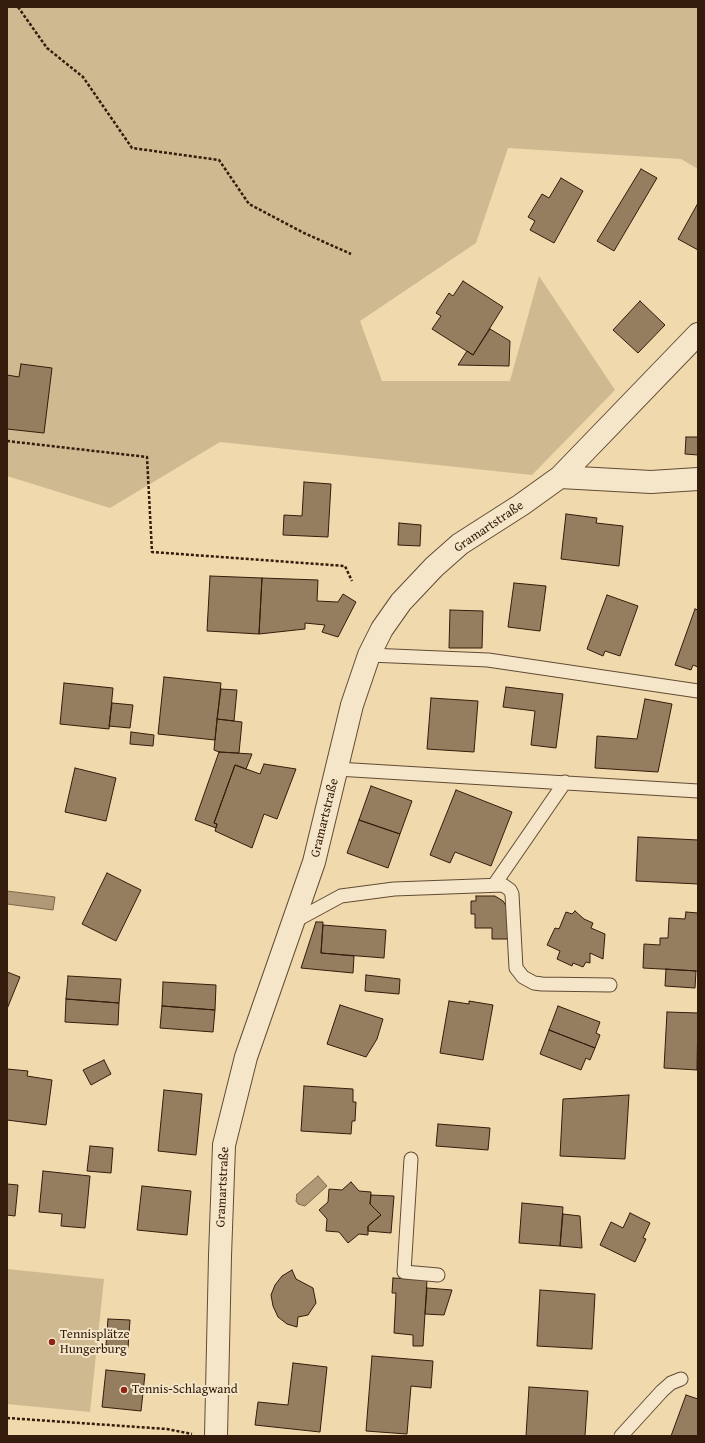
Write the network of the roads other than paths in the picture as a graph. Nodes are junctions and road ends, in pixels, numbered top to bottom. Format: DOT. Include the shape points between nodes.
graph roads {
  1 [pos="698,334"];
  2 [pos="560,477"];
  3 [pos="698,479"];
  4 [pos="369,655"];
  5 [pos="698,691"];
  6 [pos="337,769"];
  7 [pos="565,782"];
  8 [pos="698,791"];
  9 [pos="494,885"];
  10 [pos="293,922"];
  11 [pos="610,985"];
  12 [pos="411,1159"];
  13 [pos="438,1275"];
  14 [pos="681,1379"];
  15 [pos="206,1435"];
  16 [pos="621,1436"];
  1 -- 2 [label="street, Gramartstraße"];
  2 -- 3 [label="street" via="651,482"];
  2 -- 4 [label="street, Gramartstraße" via="460,544 434,567 401,602 382,629"];
  4 -- 5 [label="lane" via="488,660"];
  4 -- 6 [label="street, Gramartstraße" via="352,705"];
  6 -- 7 [label="lane"];
  6 -- 10 [label="street, Gramartstraße" via="314,862"];
  7 -- 8 [label="lane"];
  7 -- 9 [label="lane"];
  9 -- 10 [label="lane" via="394,889 341,896"];
  9 -- 11 [label="lane" via="507,887 512,894 516,968 523,977 542,984"];
  10 -- 15 [label="street, Gramartstraße" via="246,1057 224,1145 220,1256"];
  12 -- 13 [label="lane" via="404,1272"];
  14 -- 16 [label="lane" via="662,1391"];
}
